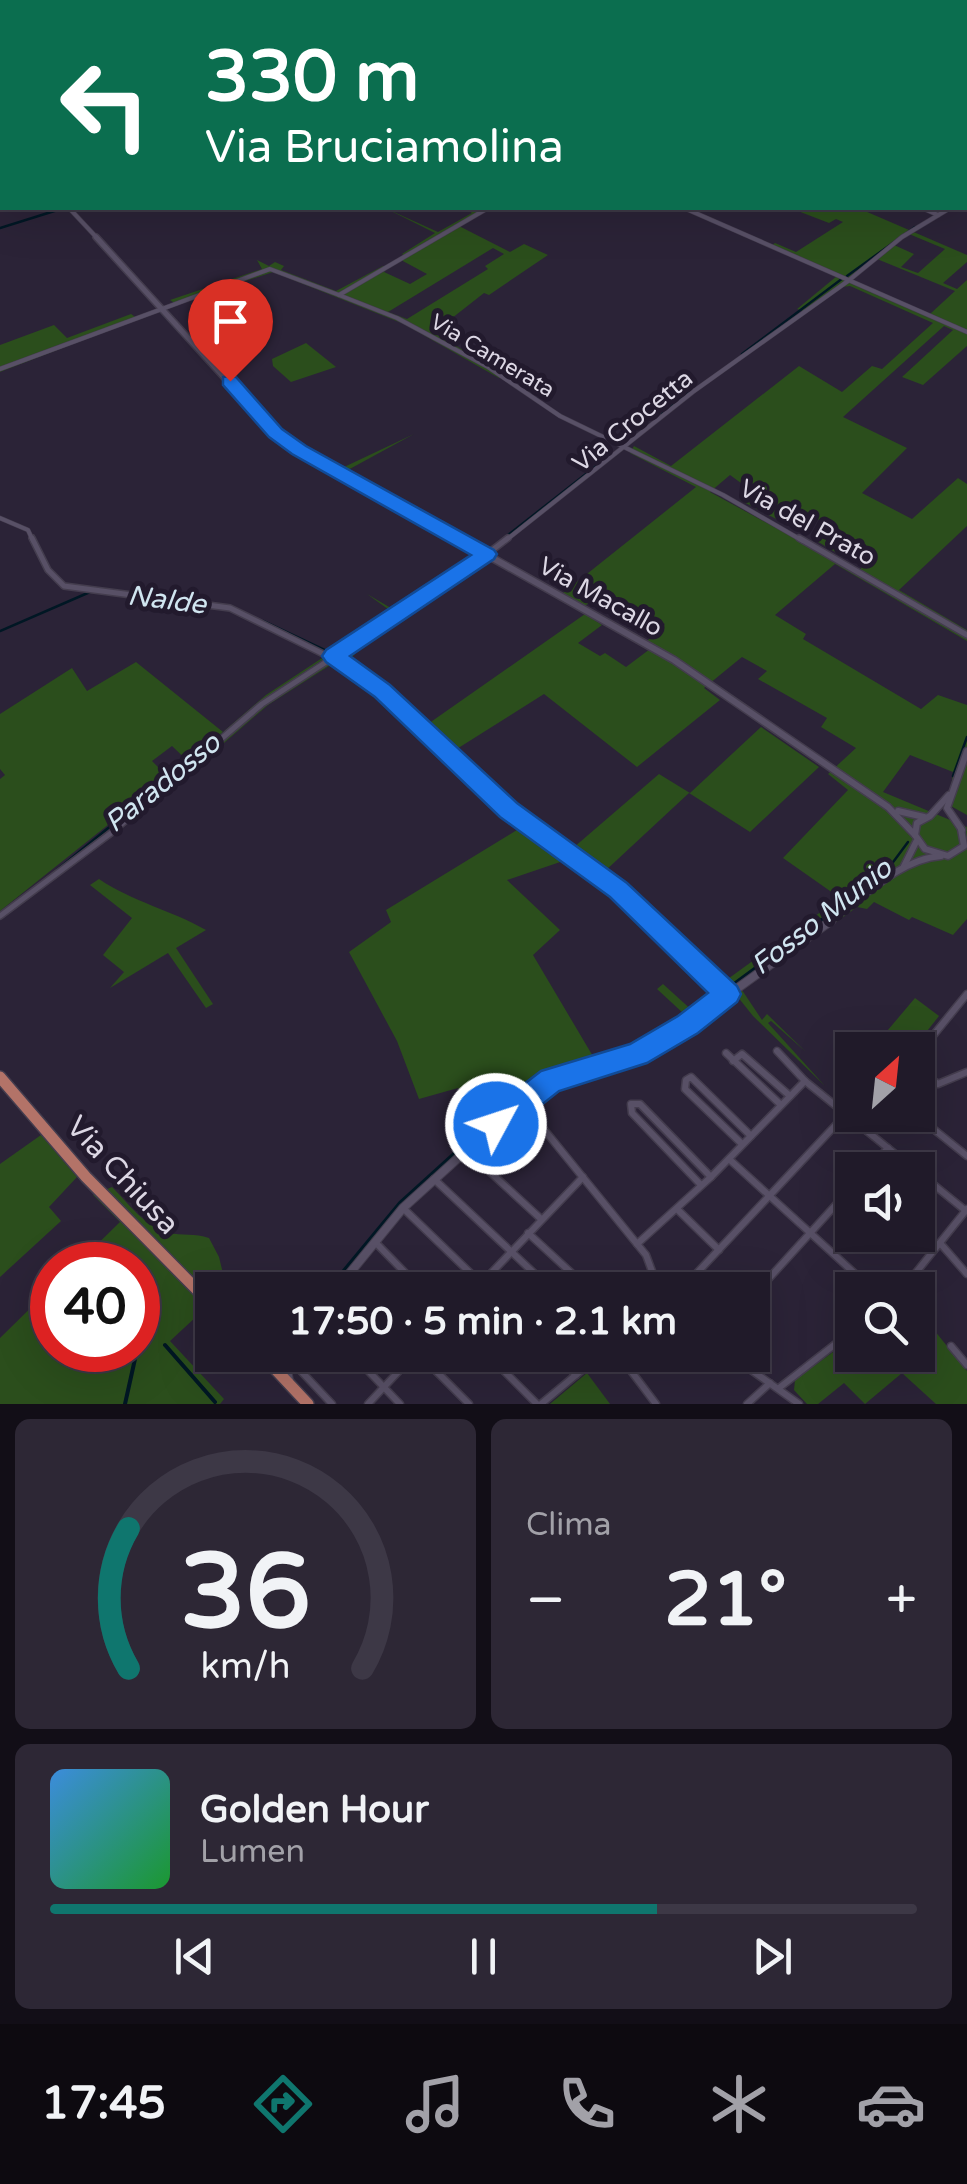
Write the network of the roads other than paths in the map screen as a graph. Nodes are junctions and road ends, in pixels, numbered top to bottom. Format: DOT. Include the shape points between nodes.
graph roads {
  1 [pos="70,210"];
  2 [pos="485,210"];
  3 [pos="689,210"];
  4 [pos="927,210"];
  5 [pos="947,210"];
  6 [pos="939,215"];
  7 [pos="848,280"];
  8 [pos="339,295"];
  9 [pos="160,307"];
  10 [pos="967,332"];
  11 [pos="0,369"];
  12 [pos="628,448"];
  13 [pos="0,518"];
  14 [pos="486,554"];
  15 [pos="967,636"];
  16 [pos="334,656"];
  17 [pos="967,751"];
  18 [pos="949,795"];
  19 [pos="888,807"];
  20 [pos="928,817"];
  21 [pos="954,822"];
  22 [pos="964,832"];
  23 [pos="916,838"];
  24 [pos="967,850"];
  25 [pos="954,854"];
  26 [pos="941,856"];
  27 [pos="902,868"];
  28 [pos="0,916"];
  29 [pos="728,994"];
  30 [pos="967,994"];
  31 [pos="935,1033"];
  32 [pos="777,1050"];
  33 [pos="726,1053"];
  34 [pos="733,1061"];
  35 [pos="967,1072"];
  36 [pos="0,1077"];
  37 [pos="805,1081"];
  38 [pos="935,1082"];
  39 [pos="541,1086"];
  40 [pos="790,1096"];
  41 [pos="521,1101"];
  42 [pos="835,1104"];
  43 [pos="781,1105"];
  44 [pos="536,1112"];
  45 [pos="506,1115"];
  46 [pos="527,1117"];
  47 [pos="835,1126"];
  48 [pos="542,1127"];
  49 [pos="935,1130"];
  50 [pos="869,1132"];
  51 [pos="751,1136"];
  52 [pos="742,1144"];
  53 [pos="888,1148"];
  54 [pos="465,1150"];
  55 [pos="884,1152"];
  56 [pos="893,1152"];
  57 [pos="967,1156"];
  58 [pos="729,1159"];
  59 [pos="582,1177"];
  60 [pos="711,1177"];
  61 [pos="433,1178"];
  62 [pos="702,1186"];
  63 [pos="935,1186"];
  64 [pos="770,1195"];
  65 [pos="835,1205"];
  66 [pos="403,1208"];
  67 [pos="677,1210"];
  68 [pos="966,1210"];
  69 [pos="541,1219"];
  70 [pos="811,1231"];
  71 [pos="528,1233"];
  72 [pos="374,1242"];
  73 [pos="940,1242"];
  74 [pos="637,1244"];
  75 [pos="719,1250"];
  76 [pos="511,1252"];
  77 [pos="350,1272"];
  78 [pos="404,1272"];
  79 [pos="465,1272"];
  80 [pos="494,1272"];
  81 [pos="533,1272"];
  82 [pos="570,1272"];
  83 [pos="650,1272"];
  84 [pos="699,1272"];
  85 [pos="853,1272"];
  86 [pos="916,1272"];
  87 [pos="967,1274"];
  88 [pos="770,1277"];
  89 [pos="195,1288"];
  90 [pos="835,1344"];
  91 [pos="951,1346"];
  92 [pos="967,1364"];
  93 [pos="280,1372"];
  94 [pos="288,1372"];
  95 [pos="302,1372"];
  96 [pos="369,1372"];
  97 [pos="399,1372"];
  98 [pos="435,1372"];
  99 [pos="506,1372"];
  100 [pos="579,1372"];
  101 [pos="632,1372"];
  102 [pos="754,1372"];
  103 [pos="576,1374"];
  104 [pos="770,1383"];
  105 [pos="292,1386"];
  106 [pos="384,1387"];
  107 [pos="779,1388"];
  108 [pos="308,1404"];
  109 [pos="332,1404"];
  110 [pos="368,1404"];
  111 [pos="400,1404"];
  112 [pos="469,1404"];
  113 [pos="539,1404"];
  114 [pos="656,1404"];
  115 [pos="747,1404"];
  116 [pos="799,1404"];
  1 -- 9 [label="street, Via Macallo"];
  2 -- 8 [label="street"];
  3 -- 7 [label="street"];
  4 -- 6 [label="street"];
  5 -- 6 [label="street, Via Crocetta"];
  6 -- 7 [label="street, Via Crocetta"];
  7 -- 10 [label="street"];
  7 -- 12 [label="street, Via Crocetta" via="694,391"];
  8 -- 9 [label="street, Via Camerata" via="270,269"];
  8 -- 12 [label="street, Via Camerata" via="428,334 560,416"];
  9 -- 11 [label="street, Via Camerata"];
  9 -- 14 [label="street, Via Macallo" via="275,433"];
  12 -- 14 [label="street, Via Crocetta"];
  12 -- 15 [label="street, Via del Prato" via="826,551"];
  13 -- 16 [label="street" via="28,530 64,586 230,608"];
  14 -- 16 [label="street, Via Crocetta"];
  14 -- 19 [label="street, Via Macallo" via="674,660"];
  16 -- 28 [label="street, Via Crocetta" via="262,704 111,833"];
  16 -- 29 [label="street" via="382,691 509,810 618,890"];
  17 -- 18 [label="street"];
  18 -- 20 [label="street"];
  18 -- 21 [label="street"];
  19 -- 20 [label="street, Via Macallo"];
  19 -- 23 [label="street, Via Macallo"];
  20 -- 21 [label="street"];
  20 -- 23 [label="street" via="917,823"];
  21 -- 22 [label="street"];
  22 -- 25 [label="street" via="965,842"];
  23 -- 26 [label="street"];
  23 -- 27 [label="street"];
  24 -- 25 [label="street"];
  25 -- 26 [label="street"];
  26 -- 27 [label="street"];
  27 -- 29 [label="street"];
  29 -- 39 [label="street" via="650,1048"];
  30 -- 31 [label="street"];
  32 -- 37 [label="street"];
  33 -- 34 [label="street"];
  34 -- 40 [label="street" via="742,1054"];
  34 -- 43 [label="street"];
  35 -- 38 [label="street"];
  36 -- 89 [label="main road, Via Chiusa" via="86,1178"];
  37 -- 40 [label="street"];
  37 -- 42 [label="street"];
  39 -- 41 [label="street"];
  39 -- 44 [label="street"];
  40 -- 43 [label="street"];
  41 -- 44 [label="street"];
  41 -- 45 [label="street"];
  41 -- 46 [label="street"];
  43 -- 51 [label="street"];
  44 -- 48 [label="street"];
  45 -- 46 [label="street"];
  45 -- 54 [label="street"];
  46 -- 48 [label="street"];
  47 -- 64 [label="street"];
  48 -- 59 [label="street"];
  49 -- 57 [label="street"];
  50 -- 53 [label="street"];
  51 -- 52 [label="street"];
  51 -- 52 [label="street" via="691,1077 684,1082"];
  52 -- 58 [label="street"];
  53 -- 55 [label="street"];
  53 -- 56 [label="street"];
  54 -- 61 [label="street"];
  54 -- 69 [label="street"];
  58 -- 60 [label="street"];
  58 -- 64 [label="street"];
  59 -- 69 [label="street"];
  59 -- 74 [label="street"];
  60 -- 62 [label="street"];
  60 -- 62 [label="street" via="640,1104 631,1104 632,1113"];
  61 -- 66 [label="street"];
  61 -- 76 [label="street"];
  62 -- 67 [label="street"];
  63 -- 68 [label="street"];
  64 -- 70 [label="street"];
  64 -- 75 [label="street"];
  65 -- 70 [label="street"];
  66 -- 72 [label="street"];
  66 -- 79 [label="street"];
  67 -- 74 [label="street"];
  67 -- 75 [label="street"];
  68 -- 73 [label="street"];
  69 -- 71 [label="street"];
  70 -- 85 [label="street"];
  70 -- 88 [label="street"];
  71 -- 76 [label="street"];
  71 -- 82 [label="street"];
  72 -- 77 [label="street"];
  72 -- 78 [label="street"];
  73 -- 86 [label="street"];
  73 -- 87 [label="street"];
  74 -- 83 [label="street"];
  75 -- 84 [label="street"];
  76 -- 80 [label="street"];
  76 -- 81 [label="street"];
  90 -- 107 [label="street"];
  91 -- 92 [label="street"];
  93 -- 105 [label="main road"];
  94 -- 105 [label="street"];
  95 -- 109 [label="street"];
  96 -- 106 [label="street"];
  97 -- 106 [label="street"];
  98 -- 112 [label="street"];
  99 -- 113 [label="street"];
  100 -- 103 [label="street"];
  101 -- 114 [label="street"];
  102 -- 104 [label="street"];
  103 -- 113 [label="street"];
  104 -- 107 [label="street"];
  104 -- 115 [label="street"];
  105 -- 108 [label="main road"];
  106 -- 110 [label="street"];
  106 -- 111 [label="street"];
  107 -- 116 [label="street"];
}
